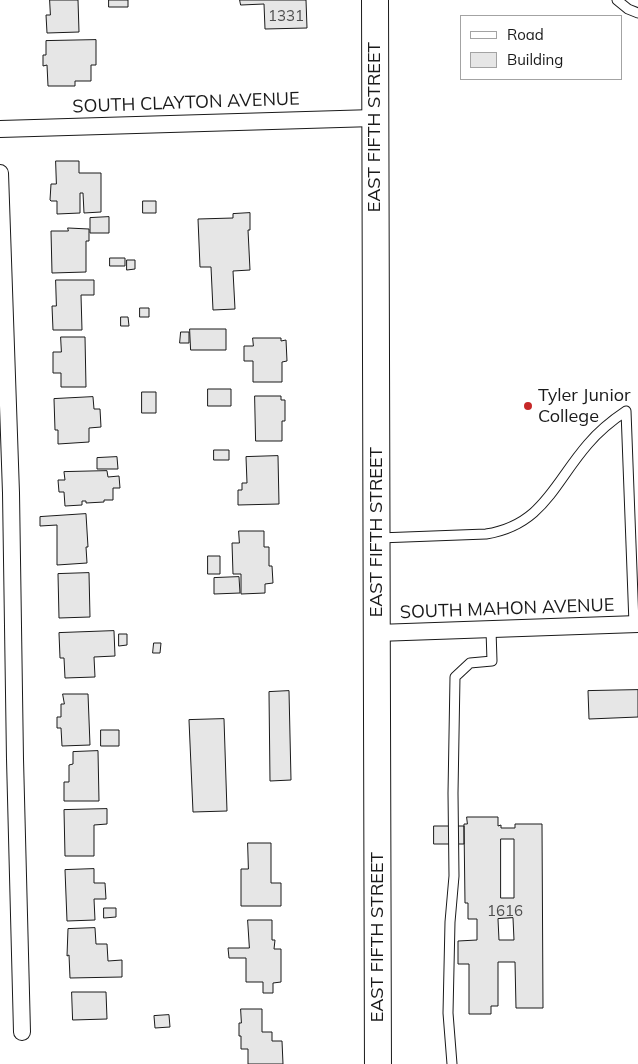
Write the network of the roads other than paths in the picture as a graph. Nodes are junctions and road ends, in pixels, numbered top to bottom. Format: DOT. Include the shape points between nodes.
graph roads {
  1 [pos="375,0"];
  2 [pos="617,0"];
  3 [pos="638,13"];
  4 [pos="374,118"];
  5 [pos="0,129"];
  6 [pos="0,175"];
  7 [pos="6,493"];
  8 [pos="376,538"];
  9 [pos="636,624"];
  10 [pos="491,630"];
  11 [pos="377,633"];
  12 [pos="7,759"];
  13 [pos="22,1032"];
  14 [pos="378,1064"];
  15 [pos="452,1064"];
  1 -- 4 [label="main road, EAST FIFTH STREET"];
  2 -- 3 [label="lane"];
  4 -- 5 [label="street, SOUTH CLAYTON AVENUE"];
  4 -- 8 [label="main road, EAST FIFTH STREET"];
  6 -- 7 [label="street"];
  7 -- 12 [label="street"];
  8 -- 9 [label="lane" via="486,534 516,526 529,518 549,497 599,432 626,412"];
  8 -- 11 [label="main road, EAST FIFTH STREET"];
  9 -- 10 [label="street, SOUTH MAHON AVENUE"];
  10 -- 11 [label="street, SOUTH MAHON AVENUE"];
  10 -- 15 [label="lane" via="492,661 470,663 456,677 454,876 448,1024"];
  11 -- 14 [label="main road, EAST FIFTH STREET"];
  12 -- 13 [label="street"];
}
